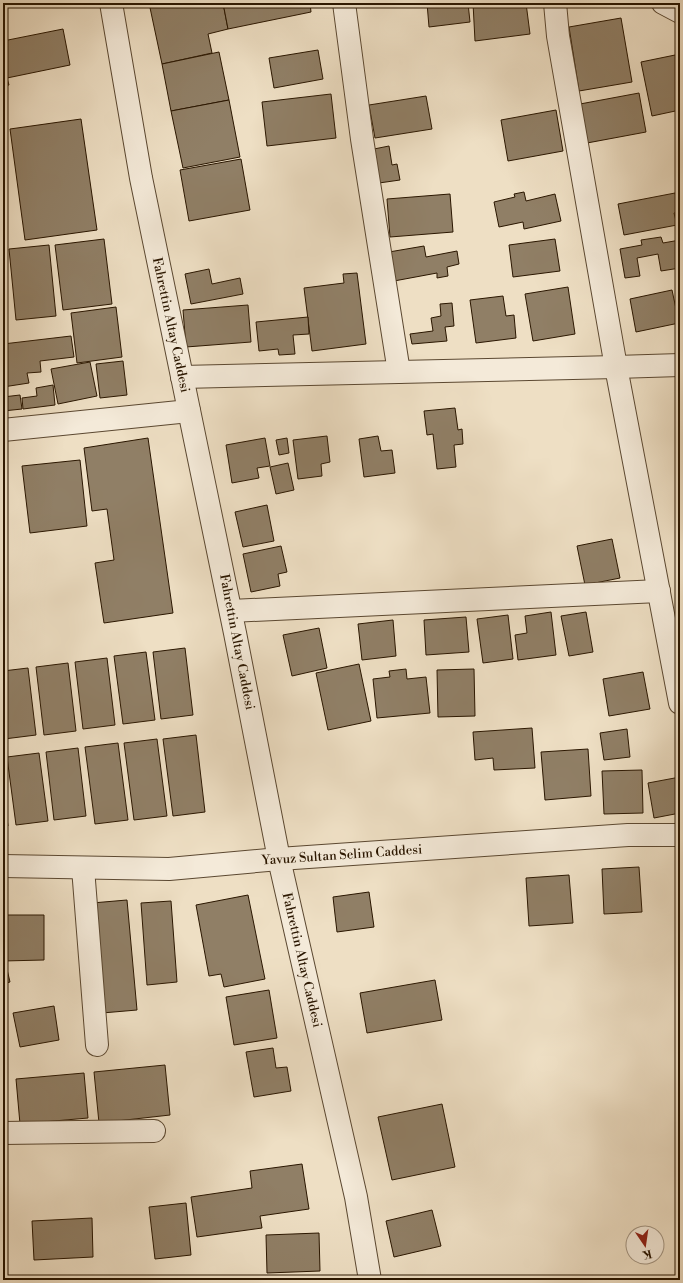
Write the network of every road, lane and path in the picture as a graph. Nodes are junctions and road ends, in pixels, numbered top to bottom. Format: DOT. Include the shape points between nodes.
graph roads {
  1 [pos="111,3"];
  2 [pos="344,3"];
  3 [pos="555,3"];
  4 [pos="663,3"];
  5 [pos="680,12"];
  6 [pos="680,365"];
  7 [pos="616,367"];
  8 [pos="399,372"];
  9 [pos="182,377"];
  10 [pos="189,411"];
  11 [pos="3,430"];
  12 [pos="659,591"];
  13 [pos="231,611"];
  14 [pos="680,703"];
  15 [pos="680,835"];
  16 [pos="279,859"];
  17 [pos="3,866"];
  18 [pos="83,868"];
  19 [pos="97,1045"];
  20 [pos="154,1131"];
  21 [pos="3,1133"];
  22 [pos="370,1280"];
  1 -- 9 [label="street, Fahrettin Altay Caddesi" via="141,178"];
  2 -- 8 [label="street" via="362,139"];
  3 -- 7 [label="street" via="558,36"];
  4 -- 5 [label="street"];
  6 -- 7 [label="street"];
  7 -- 8 [label="street"];
  7 -- 12 [label="street"];
  8 -- 9 [label="street"];
  9 -- 10 [label="street, Fahrettin Altay Caddesi"];
  10 -- 11 [label="street"];
  10 -- 13 [label="street, Fahrettin Altay Caddesi"];
  12 -- 13 [label="street"];
  12 -- 14 [label="street"];
  13 -- 16 [label="street, Fahrettin Altay Caddesi"];
  15 -- 16 [label="street, Yavuz Sultan Selim Caddesi" via="628,834"];
  16 -- 18 [label="street, Yavuz Sultan Selim Caddesi" via="169,869"];
  16 -- 22 [label="street, Fahrettin Altay Caddesi" via="356,1197"];
  17 -- 18 [label="street, Yavuz Sultan Selim Caddesi"];
  18 -- 19 [label="street"];
  20 -- 21 [label="street"];
}
